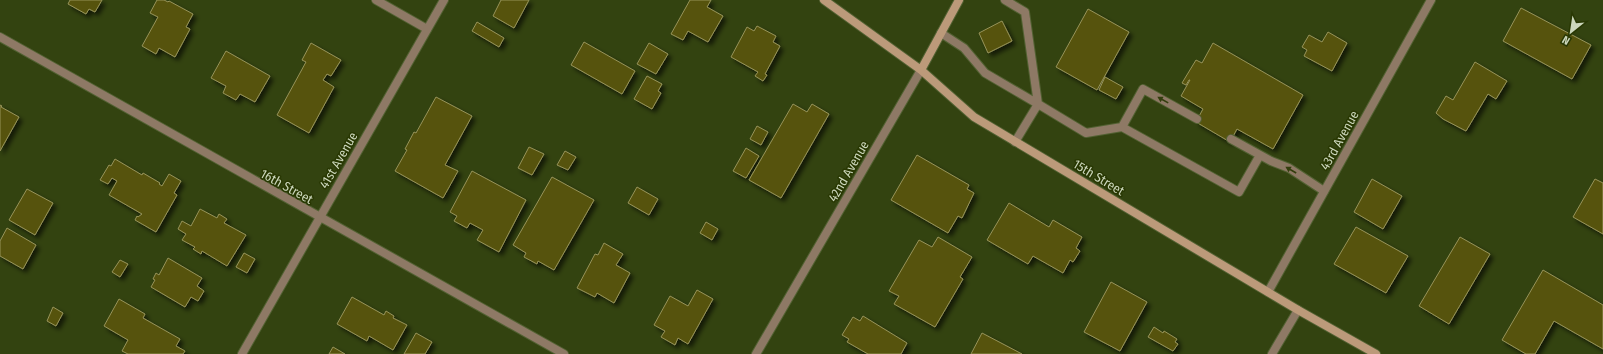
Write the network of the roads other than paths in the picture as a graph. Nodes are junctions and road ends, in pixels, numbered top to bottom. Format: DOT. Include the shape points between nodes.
graph roads {
  1 [pos="376,0"];
  2 [pos="444,0"];
  3 [pos="824,0"];
  4 [pos="959,0"];
  5 [pos="1005,0"];
  6 [pos="1431,0"];
  7 [pos="427,29"];
  8 [pos="941,33"];
  9 [pos="0,37"];
  10 [pos="921,70"];
  11 [pos="1038,104"];
  12 [pos="1197,119"];
  13 [pos="1122,127"];
  14 [pos="1232,139"];
  15 [pos="1016,142"];
  16 [pos="1260,155"];
  17 [pos="1324,191"];
  18 [pos="319,217"];
  19 [pos="1268,292"];
  20 [pos="1298,310"];
  21 [pos="242,354"];
  22 [pos="564,354"];
  23 [pos="756,354"];
  24 [pos="1272,354"];
  25 [pos="1376,354"];
  1 -- 7 [label="street"];
  2 -- 7 [label="street, 41st Avenue"];
  3 -- 10 [label="main road, 15th Street"];
  4 -- 8 [label="main road, 42nd Avenue"];
  5 -- 11 [label="street" via="1025,12"];
  6 -- 17 [label="street, 43rd Avenue"];
  7 -- 18 [label="street, 41st Avenue"];
  8 -- 10 [label="main road, 42nd Avenue"];
  8 -- 11 [label="street" via="964,48 985,73"];
  9 -- 18 [label="street, 16th Street"];
  10 -- 15 [label="main road, 15th Street" via="974,117"];
  10 -- 23 [label="street, 42nd Avenue"];
  11 -- 13 [label="street" via="1086,133"];
  11 -- 15 [label="street"];
  12 -- 13 [label="street, one-way" via="1143,89"];
  13 -- 16 [label="street" via="1239,192"];
  14 -- 16 [label="street"];
  15 -- 19 [label="main road, 15th Street"];
  17 -- 16 [label="street, one-way" via="1288,168"];
  17 -- 19 [label="street, 43rd Avenue"];
  18 -- 21 [label="street, 41st Avenue"];
  18 -- 22 [label="street, 16th Street"];
  19 -- 20 [label="main road, 15th Street"];
  20 -- 24 [label="street"];
  20 -- 25 [label="main road, 15th Street"];
}
